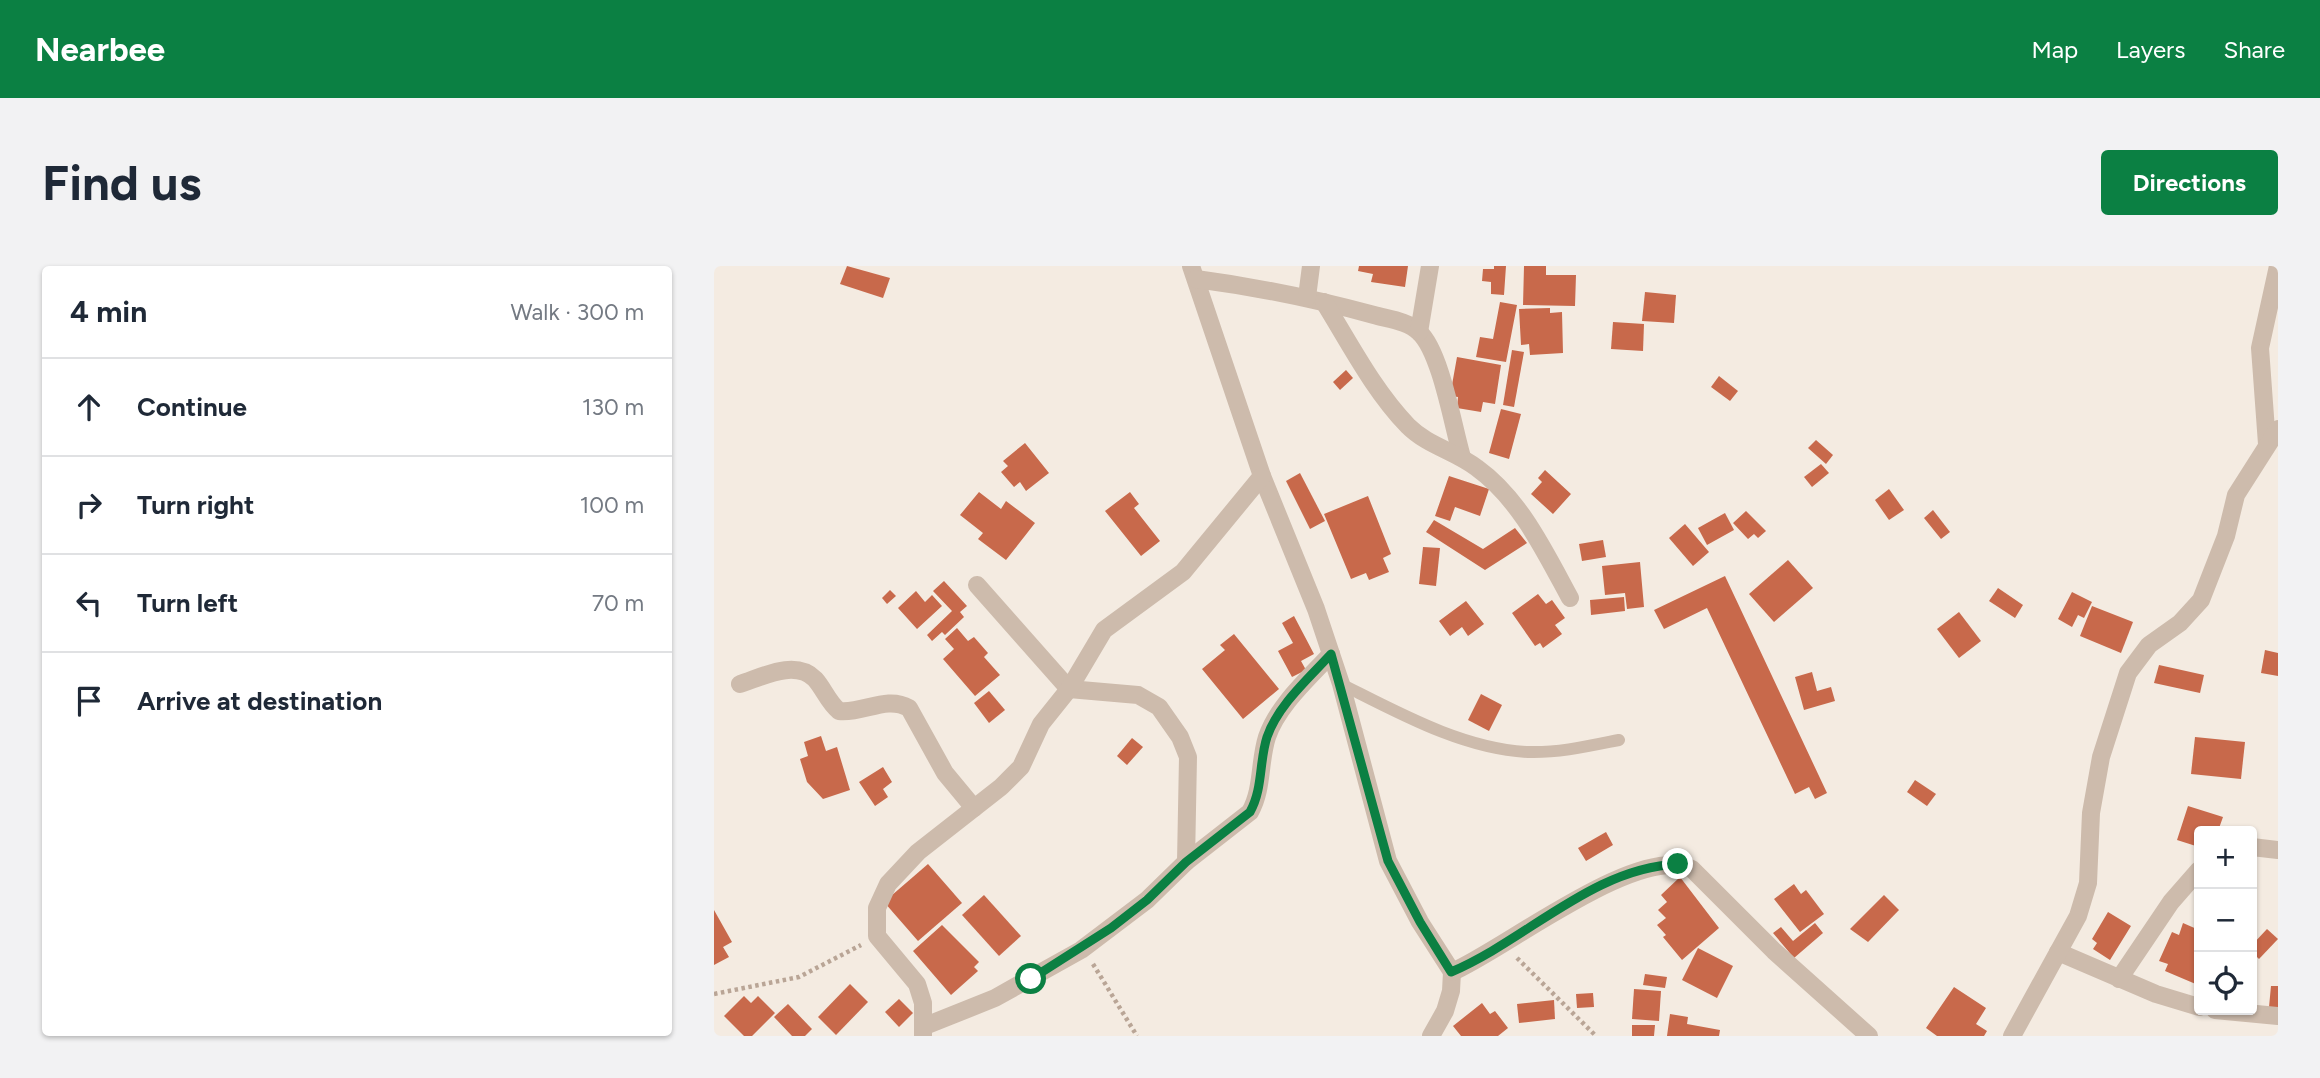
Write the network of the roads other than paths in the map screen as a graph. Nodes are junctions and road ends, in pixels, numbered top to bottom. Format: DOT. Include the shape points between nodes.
graph roads {
  1 [pos="1311,266"];
  2 [pos="1430,266"];
  3 [pos="2278,266"];
  4 [pos="1194,272"];
  5 [pos="1316,299"];
  6 [pos="1419,332"];
  7 [pos="2272,437"];
  8 [pos="1462,457"];
  9 [pos="1262,476"];
  10 [pos="977,585"];
  11 [pos="1570,598"];
  12 [pos="1331,654"];
  13 [pos="740,684"];
  14 [pos="1341,684"];
  15 [pos="1069,688"];
  16 [pos="1619,740"];
  17 [pos="974,808"];
  18 [pos="2257,848"];
  19 [pos="2278,850"];
  20 [pos="1186,862"];
  21 [pos="2194,876"];
  22 [pos="2058,952"];
  23 [pos="1451,972"];
  24 [pos="2119,979"];
  25 [pos="2194,1005"];
  26 [pos="2257,1014"];
  27 [pos="2278,1016"];
  28 [pos="924,1031"];
  29 [pos="1432,1036"];
  30 [pos="1869,1036"];
  31 [pos="2012,1036"];
  1 -- 5 [label="street"];
  2 -- 6 [label="street"];
  3 -- 7 [label="street" via="2260,348"];
  4 -- 5 [label="street"];
  4 -- 9 [label="street"];
  5 -- 6 [label="street"];
  5 -- 8 [label="street" via="1410,428"];
  6 -- 8 [label="street" via="1432,350"];
  7 -- 22 [label="street" via="2236,495 2201,600 2180,623 2148,645 2128,673 2101,757 2091,813 2088,883 2078,916"];
  8 -- 11 [label="street" via="1502,490"];
  9 -- 12 [label="street"];
  9 -- 15 [label="street" via="1183,572 1104,630"];
  10 -- 15 [label="street"];
  12 -- 14 [label="street"];
  12 -- 20 [label="street" via="1278,715 1267,736 1256,802 1250,812"];
  13 -- 17 [label="street" via="777,672 802,670 814,678 839,711 901,703 909,708 946,773"];
  14 -- 16 [label="lane" via="1463,739 1496,749 1567,750"];
  14 -- 23 [label="street" via="1388,861"];
  15 -- 17 [label="street" via="1041,724 1021,767"];
  15 -- 20 [label="street" via="1138,695 1159,707 1180,737 1188,757"];
  17 -- 28 [label="street" via="918,852 888,884 877,908 877,936 917,984"];
  18 -- 19 [label="street"];
  20 -- 28 [label="street" via="1147,900 1081,950"];
  21 -- 24 [label="street"];
  22 -- 24 [label="street"];
  22 -- 31 [label="street"];
  23 -- 29 [label="street" via="1451,992"];
  23 -- 30 [label="street" via="1596,890 1641,870 1678,864 1692,869"];
  24 -- 25 [label="street"];
  26 -- 27 [label="street"];
}
